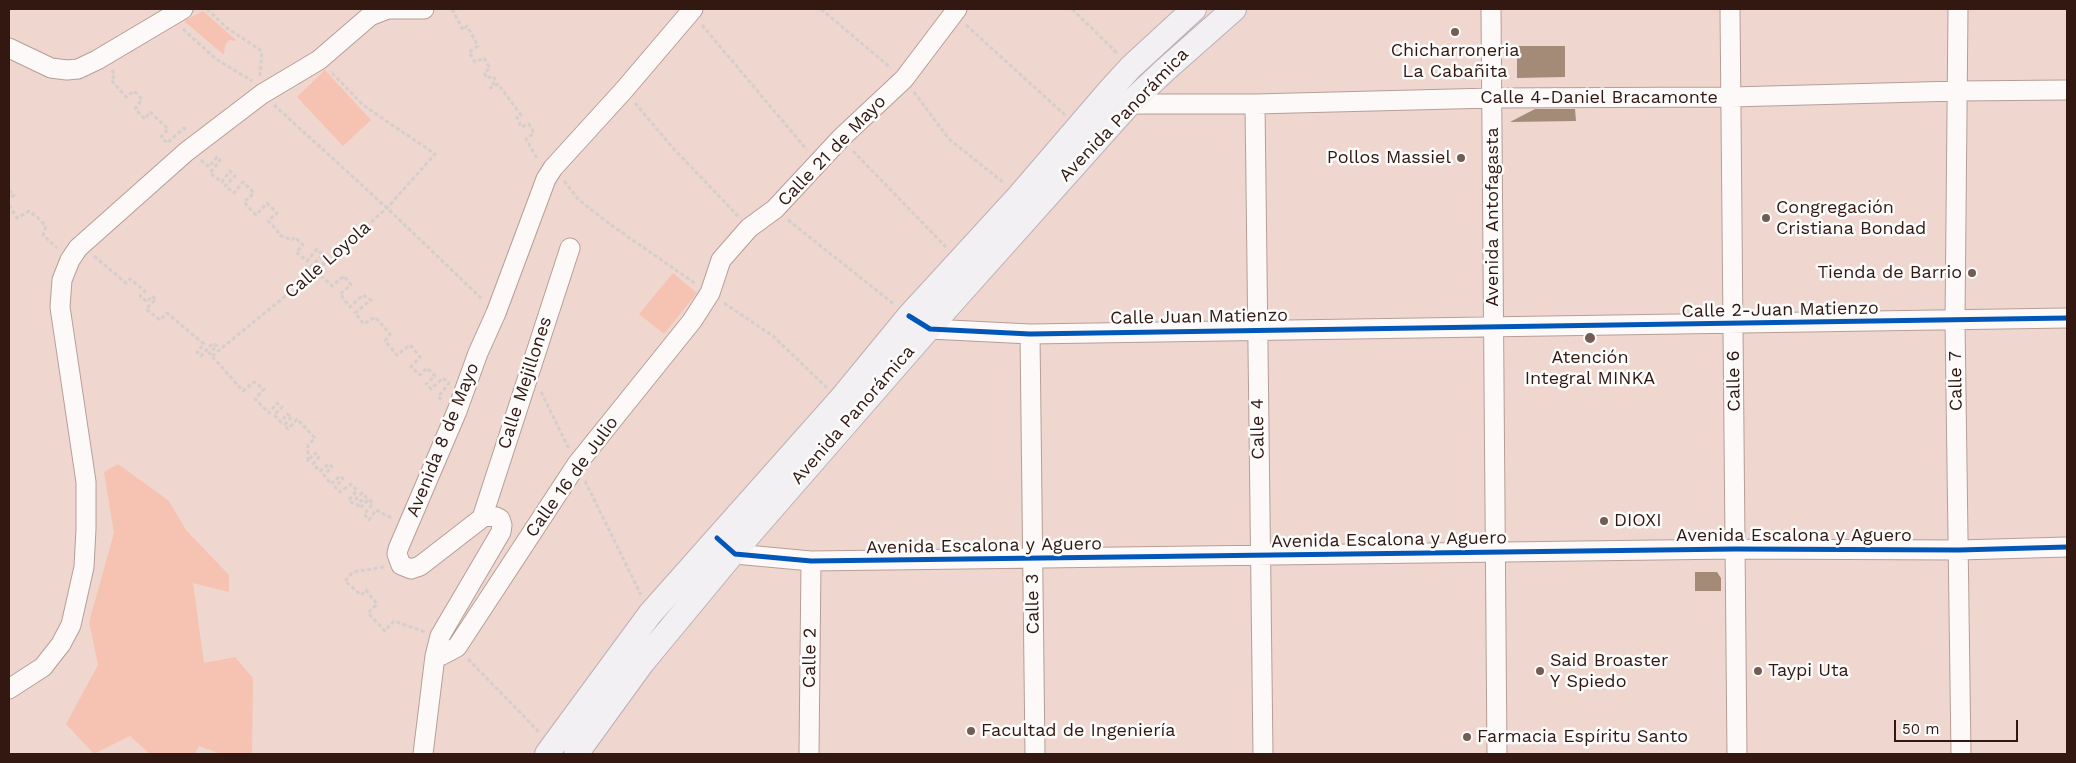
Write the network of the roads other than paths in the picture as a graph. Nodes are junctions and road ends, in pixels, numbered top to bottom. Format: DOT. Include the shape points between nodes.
graph roads {
  1 [pos="388,9"];
  2 [pos="424,9"];
  3 [pos="1194,9"];
  4 [pos="1234,9"];
  5 [pos="1491,9"];
  6 [pos="1730,9"];
  7 [pos="1958,9"];
  8 [pos="692,10"];
  9 [pos="955,11"];
  10 [pos="176,13"];
  11 [pos="9,48"];
  12 [pos="1110,90"];
  13 [pos="2067,90"];
  14 [pos="1958,91"];
  15 [pos="1731,97"];
  16 [pos="1492,98"];
  17 [pos="1130,104"];
  18 [pos="1255,104"];
  19 [pos="570,248"];
  20 [pos="710,293"];
  21 [pos="2067,318"];
  22 [pos="1955,321"];
  23 [pos="918,322"];
  24 [pos="1733,324"];
  25 [pos="1493,327"];
  26 [pos="1257,330"];
  27 [pos="1030,334"];
  28 [pos="482,518"];
  29 [pos="725,546"];
  30 [pos="2067,547"];
  31 [pos="1735,549"];
  32 [pos="1959,550"];
  33 [pos="1496,552"];
  34 [pos="1260,556"];
  35 [pos="1032,559"];
  36 [pos="811,561"];
  37 [pos="435,656"];
  38 [pos="9,688"];
  39 [pos="550,750"];
  40 [pos="423,754"];
  41 [pos="576,754"];
  42 [pos="809,754"];
  43 [pos="1035,754"];
  44 [pos="1263,754"];
  45 [pos="1497,754"];
  46 [pos="1737,754"];
  47 [pos="1961,754"];
  1 -- 2 [label="street"];
  1 -- 38 [label="street" via="370,16 319,60 262,94 183,154 76,252 62,280 60,307 86,482 84,567 70,625 61,644 43,666"];
  3 -- 12 [label="main road, Avenida Panorámica"];
  4 -- 17 [label="main road, Avenida Panorámica"];
  5 -- 16 [label="street, Avenida Antofagasta"];
  6 -- 15 [label="street, Calle 6"];
  7 -- 14 [label="street, Calle 7"];
  8 -- 28 [label="street, Avenida 8 de Mayo" via="546,179 457,411 398,549 401,565 411,569 420,566"];
  9 -- 20 [label="street, Calle 21 de Mayo" via="904,79 817,162 775,209 749,228 721,260"];
  10 -- 11 [label="street" via="78,69 51,68"];
  12 -- 17 [label="street"];
  12 -- 23 [label="main road, Avenida Panorámica" via="960,262"];
  13 -- 14 [label="street, Calle 4-Daniel Bracamonte"];
  14 -- 15 [label="street, Calle 4-Daniel Bracamonte"];
  14 -- 22 [label="street, Calle 7"];
  15 -- 16 [label="street, Calle 4-Daniel Bracamonte"];
  15 -- 24 [label="street, Calle 6"];
  16 -- 18 [label="street, Calle 4-Daniel Bracamonte"];
  16 -- 25 [label="street, Avenida Antofagasta"];
  17 -- 18 [label="street, Calle 4-Daniel Bracamonte"];
  17 -- 23 [label="main road, Avenida Panorámica"];
  18 -- 26 [label="street, Calle 4"];
  19 -- 28 [label="street, Calle Mejillones"];
  20 -- 37 [label="street, Calle 16 de Julio" via="576,464 457,647"];
  21 -- 22 [label="street, Calle 2-Juan Matienzo"];
  22 -- 24 [label="street, Calle 2-Juan Matienzo"];
  22 -- 32 [label="street, Calle 7" via="1951,464"];
  23 -- 27 [label="street, Calle Juan Matienzo"];
  23 -- 29 [label="main road, Avenida Panorámica"];
  24 -- 25 [label="street, Calle 2-Juan Matienzo"];
  24 -- 31 [label="street, Calle 6"];
  25 -- 26 [label="street, Calle Juan Matienzo"];
  25 -- 33 [label="street, Avenida Antofagasta"];
  26 -- 27 [label="street, Calle Juan Matienzo"];
  26 -- 34 [label="street, Calle 4"];
  27 -- 35 [label="street, Calle 3"];
  28 -- 37 [label="street" via="500,519 501,532 440,636"];
  29 -- 36 [label="street, Avenida Escalona y Aguero"];
  29 -- 39 [label="main road, Avenida Panorámica" via="650,614"];
  29 -- 41 [label="main road, Avenida Panorámica"];
  30 -- 32 [label="street, Avenida Escalona y Aguero"];
  31 -- 32 [label="street, Avenida Escalona y Aguero"];
  31 -- 33 [label="street, Avenida Escalona y Aguero"];
  31 -- 46 [label="street, Calle 6"];
  32 -- 47 [label="street, Calle 7"];
  33 -- 34 [label="street, Avenida Escalona y Aguero"];
  33 -- 45 [label="street, Avenida Antofagasta"];
  34 -- 35 [label="street, Avenida Escalona y Aguero"];
  34 -- 44 [label="street, Calle 4"];
  35 -- 36 [label="street, Avenida Escalona y Aguero"];
  35 -- 43 [label="street, Calle 3"];
  36 -- 42 [label="street, Calle 2"];
  37 -- 40 [label="street"];
}
